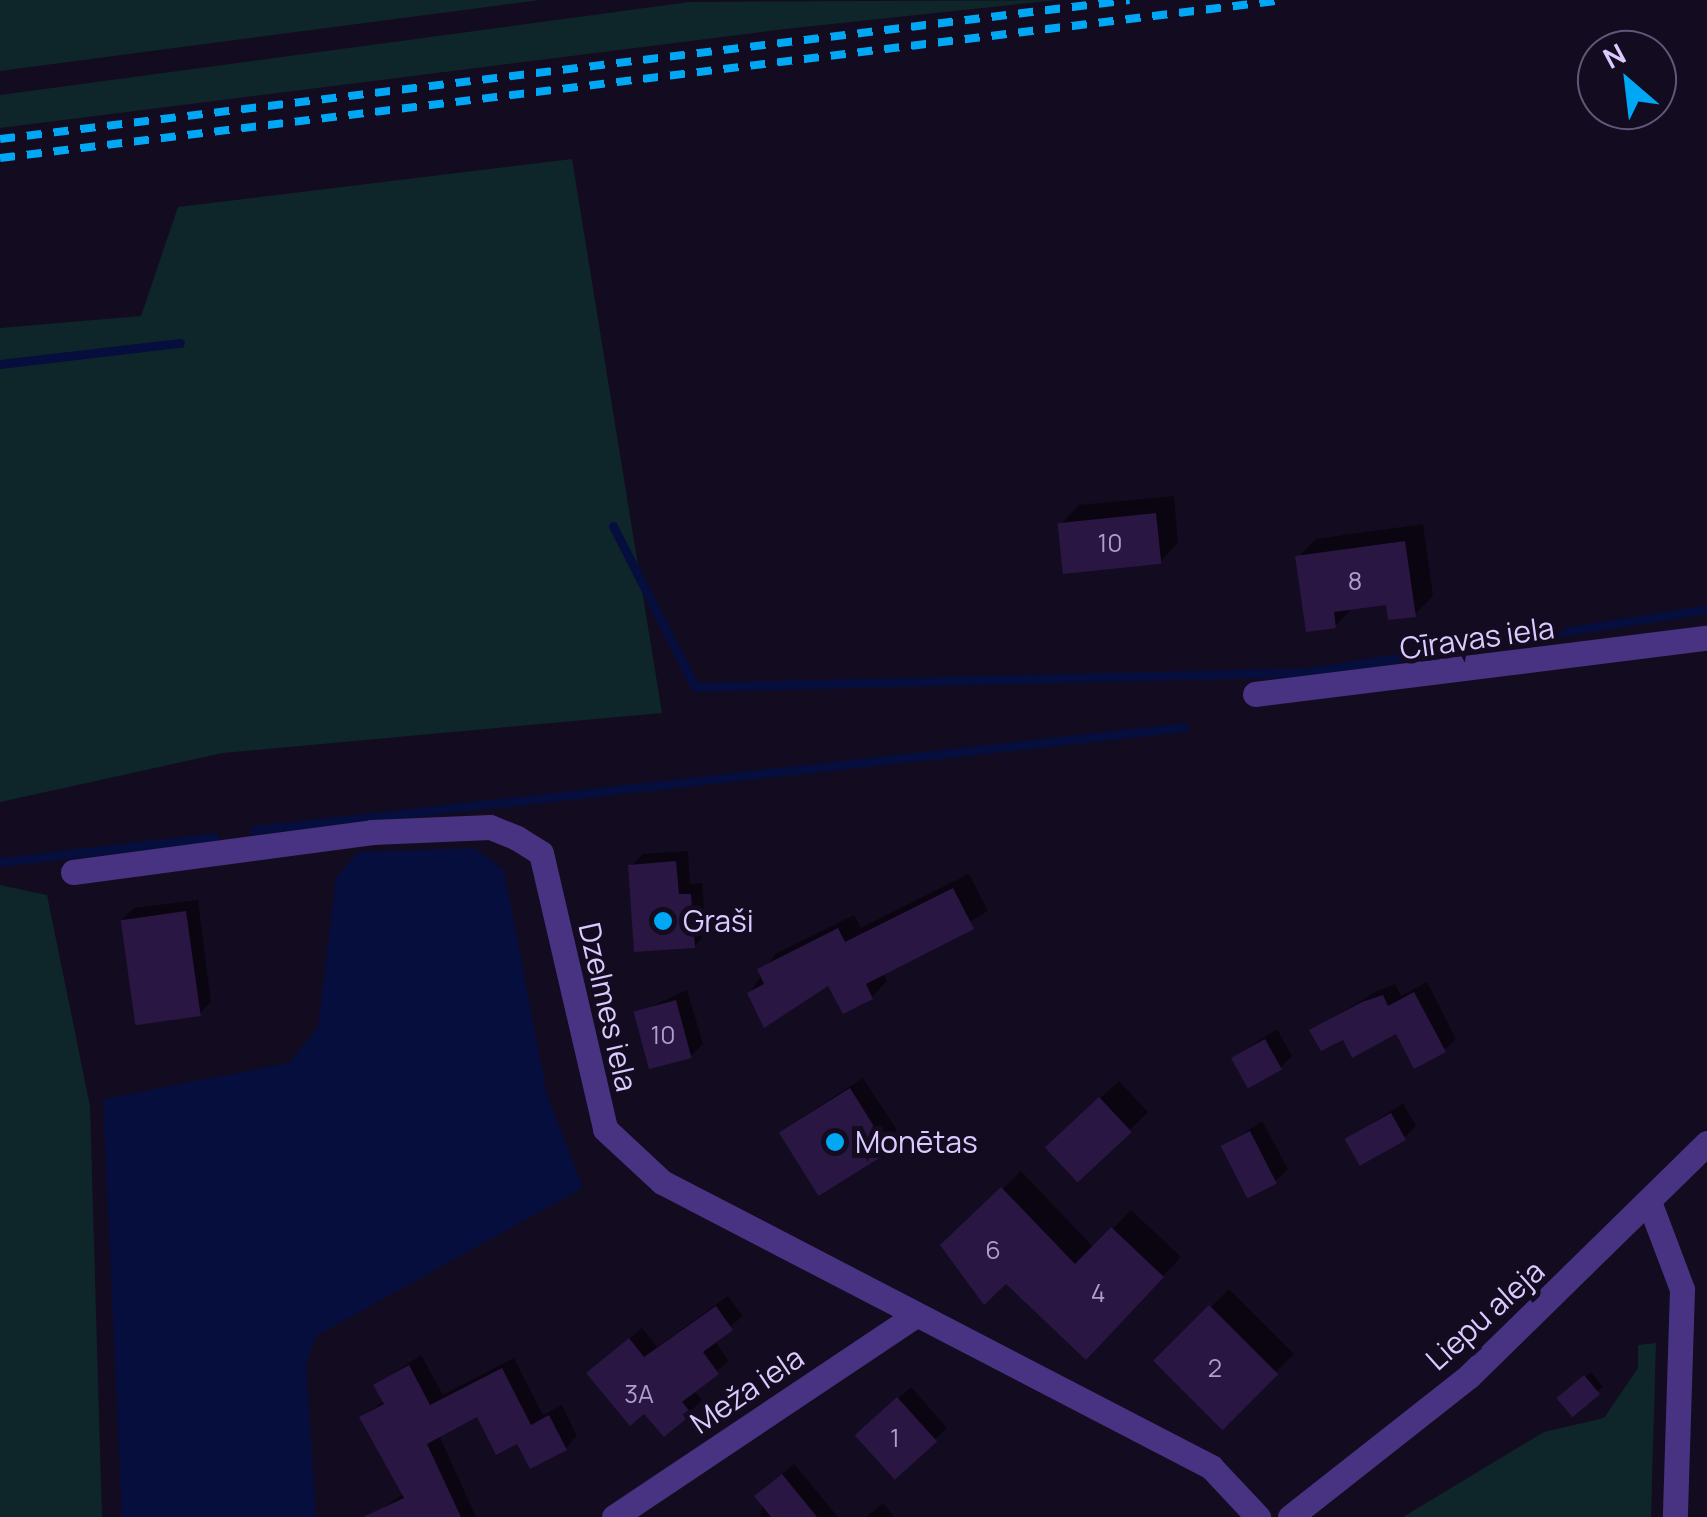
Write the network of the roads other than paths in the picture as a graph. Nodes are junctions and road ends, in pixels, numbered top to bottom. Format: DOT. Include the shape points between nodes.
graph roads {
  1 [pos="1707,638"];
  2 [pos="1256,694"];
  3 [pos="73,872"];
  4 [pos="1707,1143"];
  5 [pos="1651,1207"];
  6 [pos="916,1315"];
  7 [pos="614,1517"];
  8 [pos="1258,1517"];
  9 [pos="1290,1517"];
  10 [pos="1675,1517"];
  1 -- 2 [label="street, Cīravas iela"];
  3 -- 6 [label="street, Dzelmes iela" via="372,832 490,827 517,838 541,853 605,1129 662,1182"];
  4 -- 5 [label="street, Liepu aleja"];
  5 -- 9 [label="street, Liepu aleja" via="1469,1376"];
  5 -- 10 [label="street" via="1682,1289"];
  6 -- 7 [label="street, Meža iela"];
  6 -- 8 [label="street, Dzelmes iela" via="1212,1467"];
}
